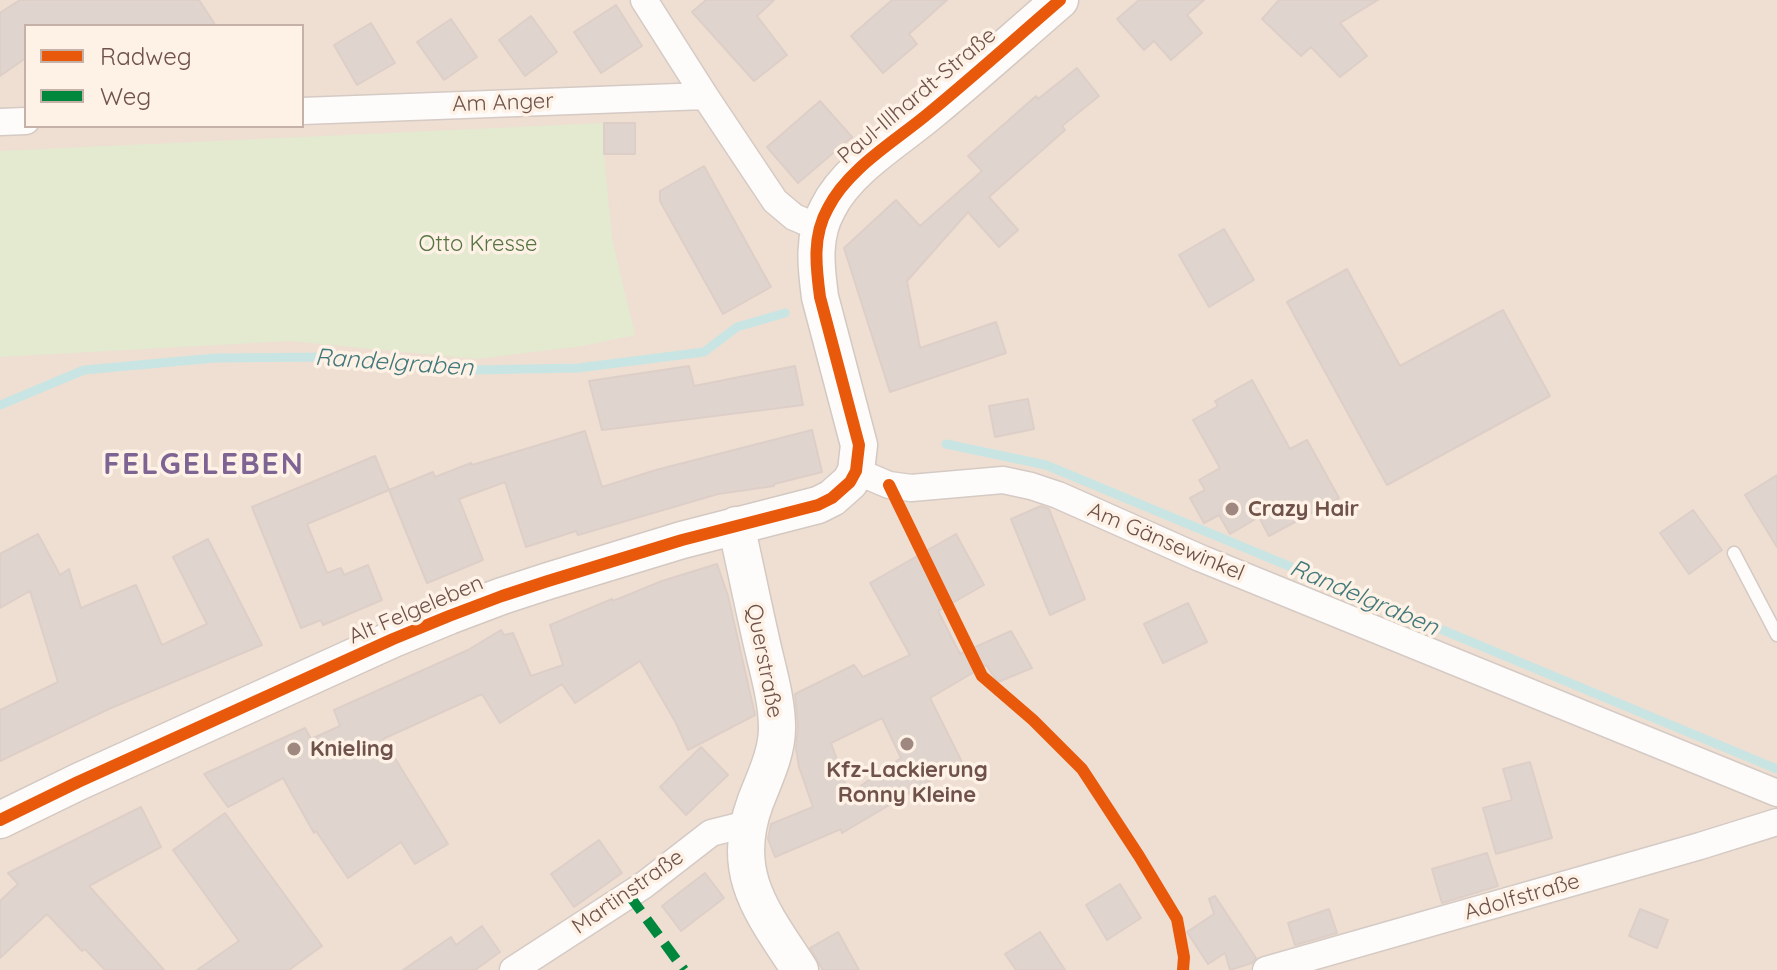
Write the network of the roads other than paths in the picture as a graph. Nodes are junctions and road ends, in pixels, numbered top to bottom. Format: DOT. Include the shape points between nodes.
graph roads {
  1 [pos="644,0"];
  2 [pos="1060,0"];
  3 [pos="705,96"];
  4 [pos="304,111"];
  5 [pos="24,121"];
  6 [pos="0,122"];
  7 [pos="820,228"];
  8 [pos="856,471"];
  9 [pos="736,525"];
  10 [pos="1734,553"];
  11 [pos="1777,635"];
  12 [pos="1777,793"];
  13 [pos="0,820"];
  14 [pos="1777,822"];
  15 [pos="747,824"];
  16 [pos="513,970"];
  17 [pos="800,970"];
  18 [pos="1266,970"];
  1 -- 3 [label="street"];
  2 -- 7 [label="street, Paul-Illhardt-Straße" via="851,177 826,210"];
  3 -- 4 [label="street, Am Anger"];
  3 -- 7 [label="street" via="775,201"];
  5 -- 6 [label="street"];
  7 -- 8 [label="street, Paul-Illhardt-Straße" via="820,297 859,445"];
  8 -- 9 [label="street, Alt Felgeleben" via="842,490 818,505"];
  8 -- 12 [label="street, Am Gänsewinkel" via="911,488 1003,480 1058,495"];
  9 -- 13 [label="street, Alt Felgeleben" via="537,584 435,622"];
  9 -- 15 [label="street, Querstraße" via="777,729 773,756"];
  10 -- 11 [label="lane"];
  14 -- 18 [label="street, Adolfstraße"];
  15 -- 16 [label="street, Martinstraße" via="711,833 644,885"];
  15 -- 17 [label="street, Querstraße" via="747,874 763,912"];
}
